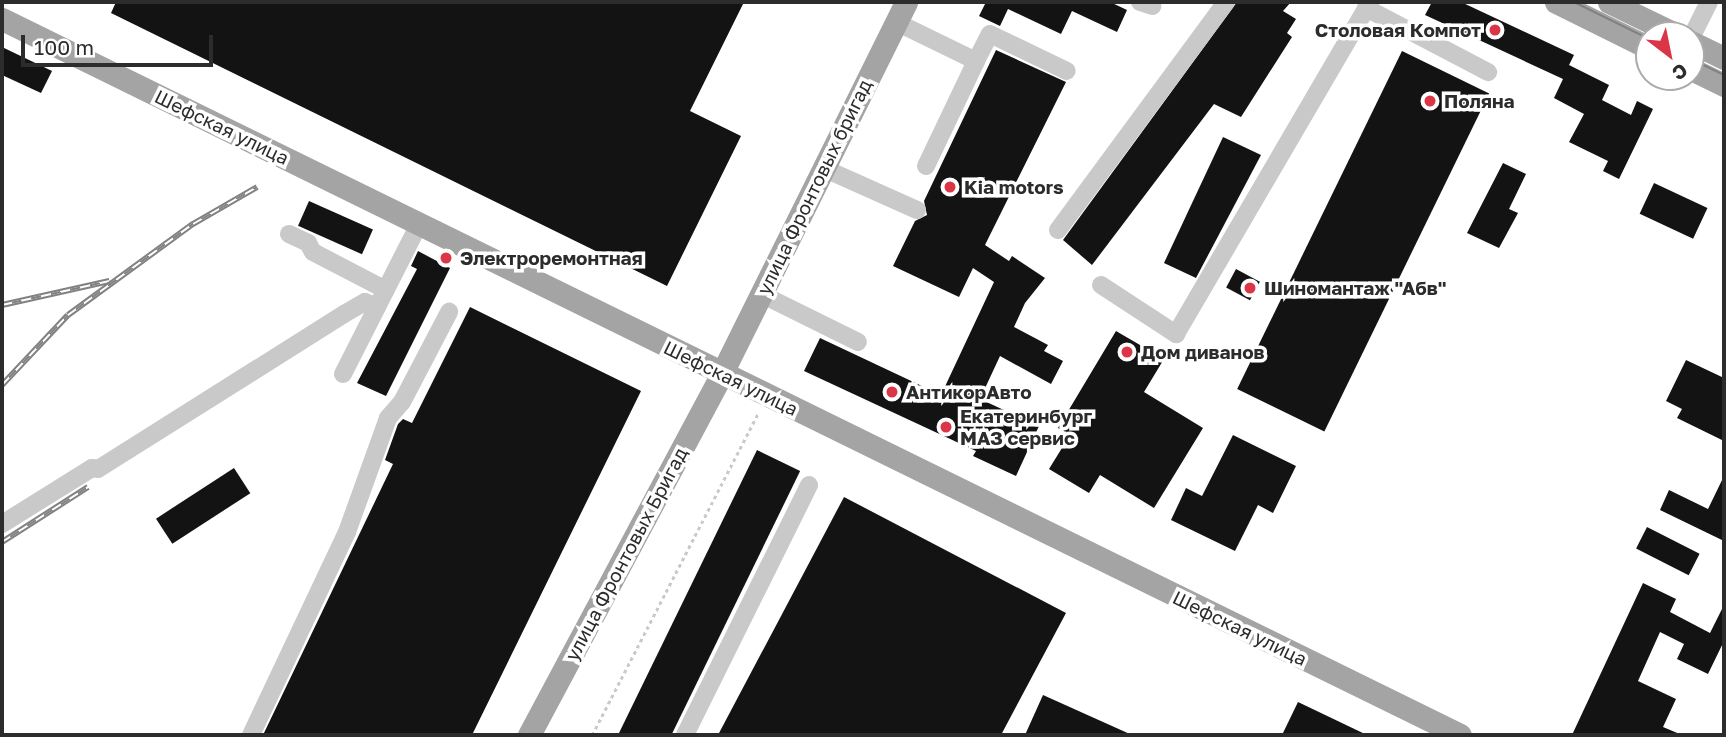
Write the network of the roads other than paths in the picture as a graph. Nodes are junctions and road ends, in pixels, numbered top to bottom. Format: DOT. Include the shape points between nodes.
graph roads {
  1 [pos="1226,2"];
  2 [pos="1556,2"];
  3 [pos="1609,2"];
  4 [pos="1709,2"];
  5 [pos="1368,5"];
  6 [pos="1582,8"];
  7 [pos="901,12"];
  8 [pos="2,19"];
  9 [pos="1648,21"];
  10 [pos="1700,21"];
  11 [pos="1635,40"];
  12 [pos="1705,48"];
  13 [pos="1724,58"];
  14 [pos="976,61"];
  15 [pos="1067,71"];
  16 [pos="1488,72"];
  17 [pos="1705,76"];
  18 [pos="1724,85"];
  19 [pos="926,166"];
  20 [pos="823,168"];
  21 [pos="917,210"];
  22 [pos="418,226"];
  23 [pos="1058,230"];
  24 [pos="289,234"];
  25 [pos="1101,285"];
  26 [pos="386,290"];
  27 [pos="761,294"];
  28 [pos="377,307"];
  29 [pos="449,312"];
  30 [pos="858,342"];
  31 [pos="722,373"];
  32 [pos="343,374"];
  33 [pos="809,485"];
  34 [pos="2,524"];
  35 [pos="251,735"];
  36 [pos="529,735"];
  37 [pos="685,735"];
  38 [pos="1460,735"];
  1 -- 23 [label="lane"];
  2 -- 6 [label="main road"];
  3 -- 9 [label="main road"];
  4 -- 10 [label="lane"];
  5 -- 16 [label="lane"];
  5 -- 25 [label="lane" via="1176,334"];
  6 -- 11 [label="main road"];
  7 -- 14 [label="lane"];
  7 -- 20 [label="main road, улица Фронтовых бригад"];
  8 -- 22 [label="main road, Шефская улица"];
  12 -- 13 [label="main road"];
  14 -- 15 [label="lane" via="990,34"];
  14 -- 19 [label="lane"];
  17 -- 18 [label="main road"];
  20 -- 21 [label="lane"];
  20 -- 27 [label="main road, улица Фронтовых бригад"];
  22 -- 26 [label="lane"];
  22 -- 31 [label="main road, Шефская улица"];
  24 -- 26 [label="lane" via="308,243 313,252"];
  26 -- 28 [label="lane"];
  27 -- 30 [label="lane"];
  27 -- 31 [label="main road, улица Фронтовых бригад"];
  28 -- 32 [label="lane"];
  28 -- 34 [label="lane" via="365,302 344,314"];
  29 -- 35 [label="lane" via="402,402 388,418 348,532"];
  31 -- 36 [label="main road, улица Фронтовых Бригад"];
  31 -- 38 [label="main road, Шефская улица"];
  33 -- 37 [label="lane"];
}
